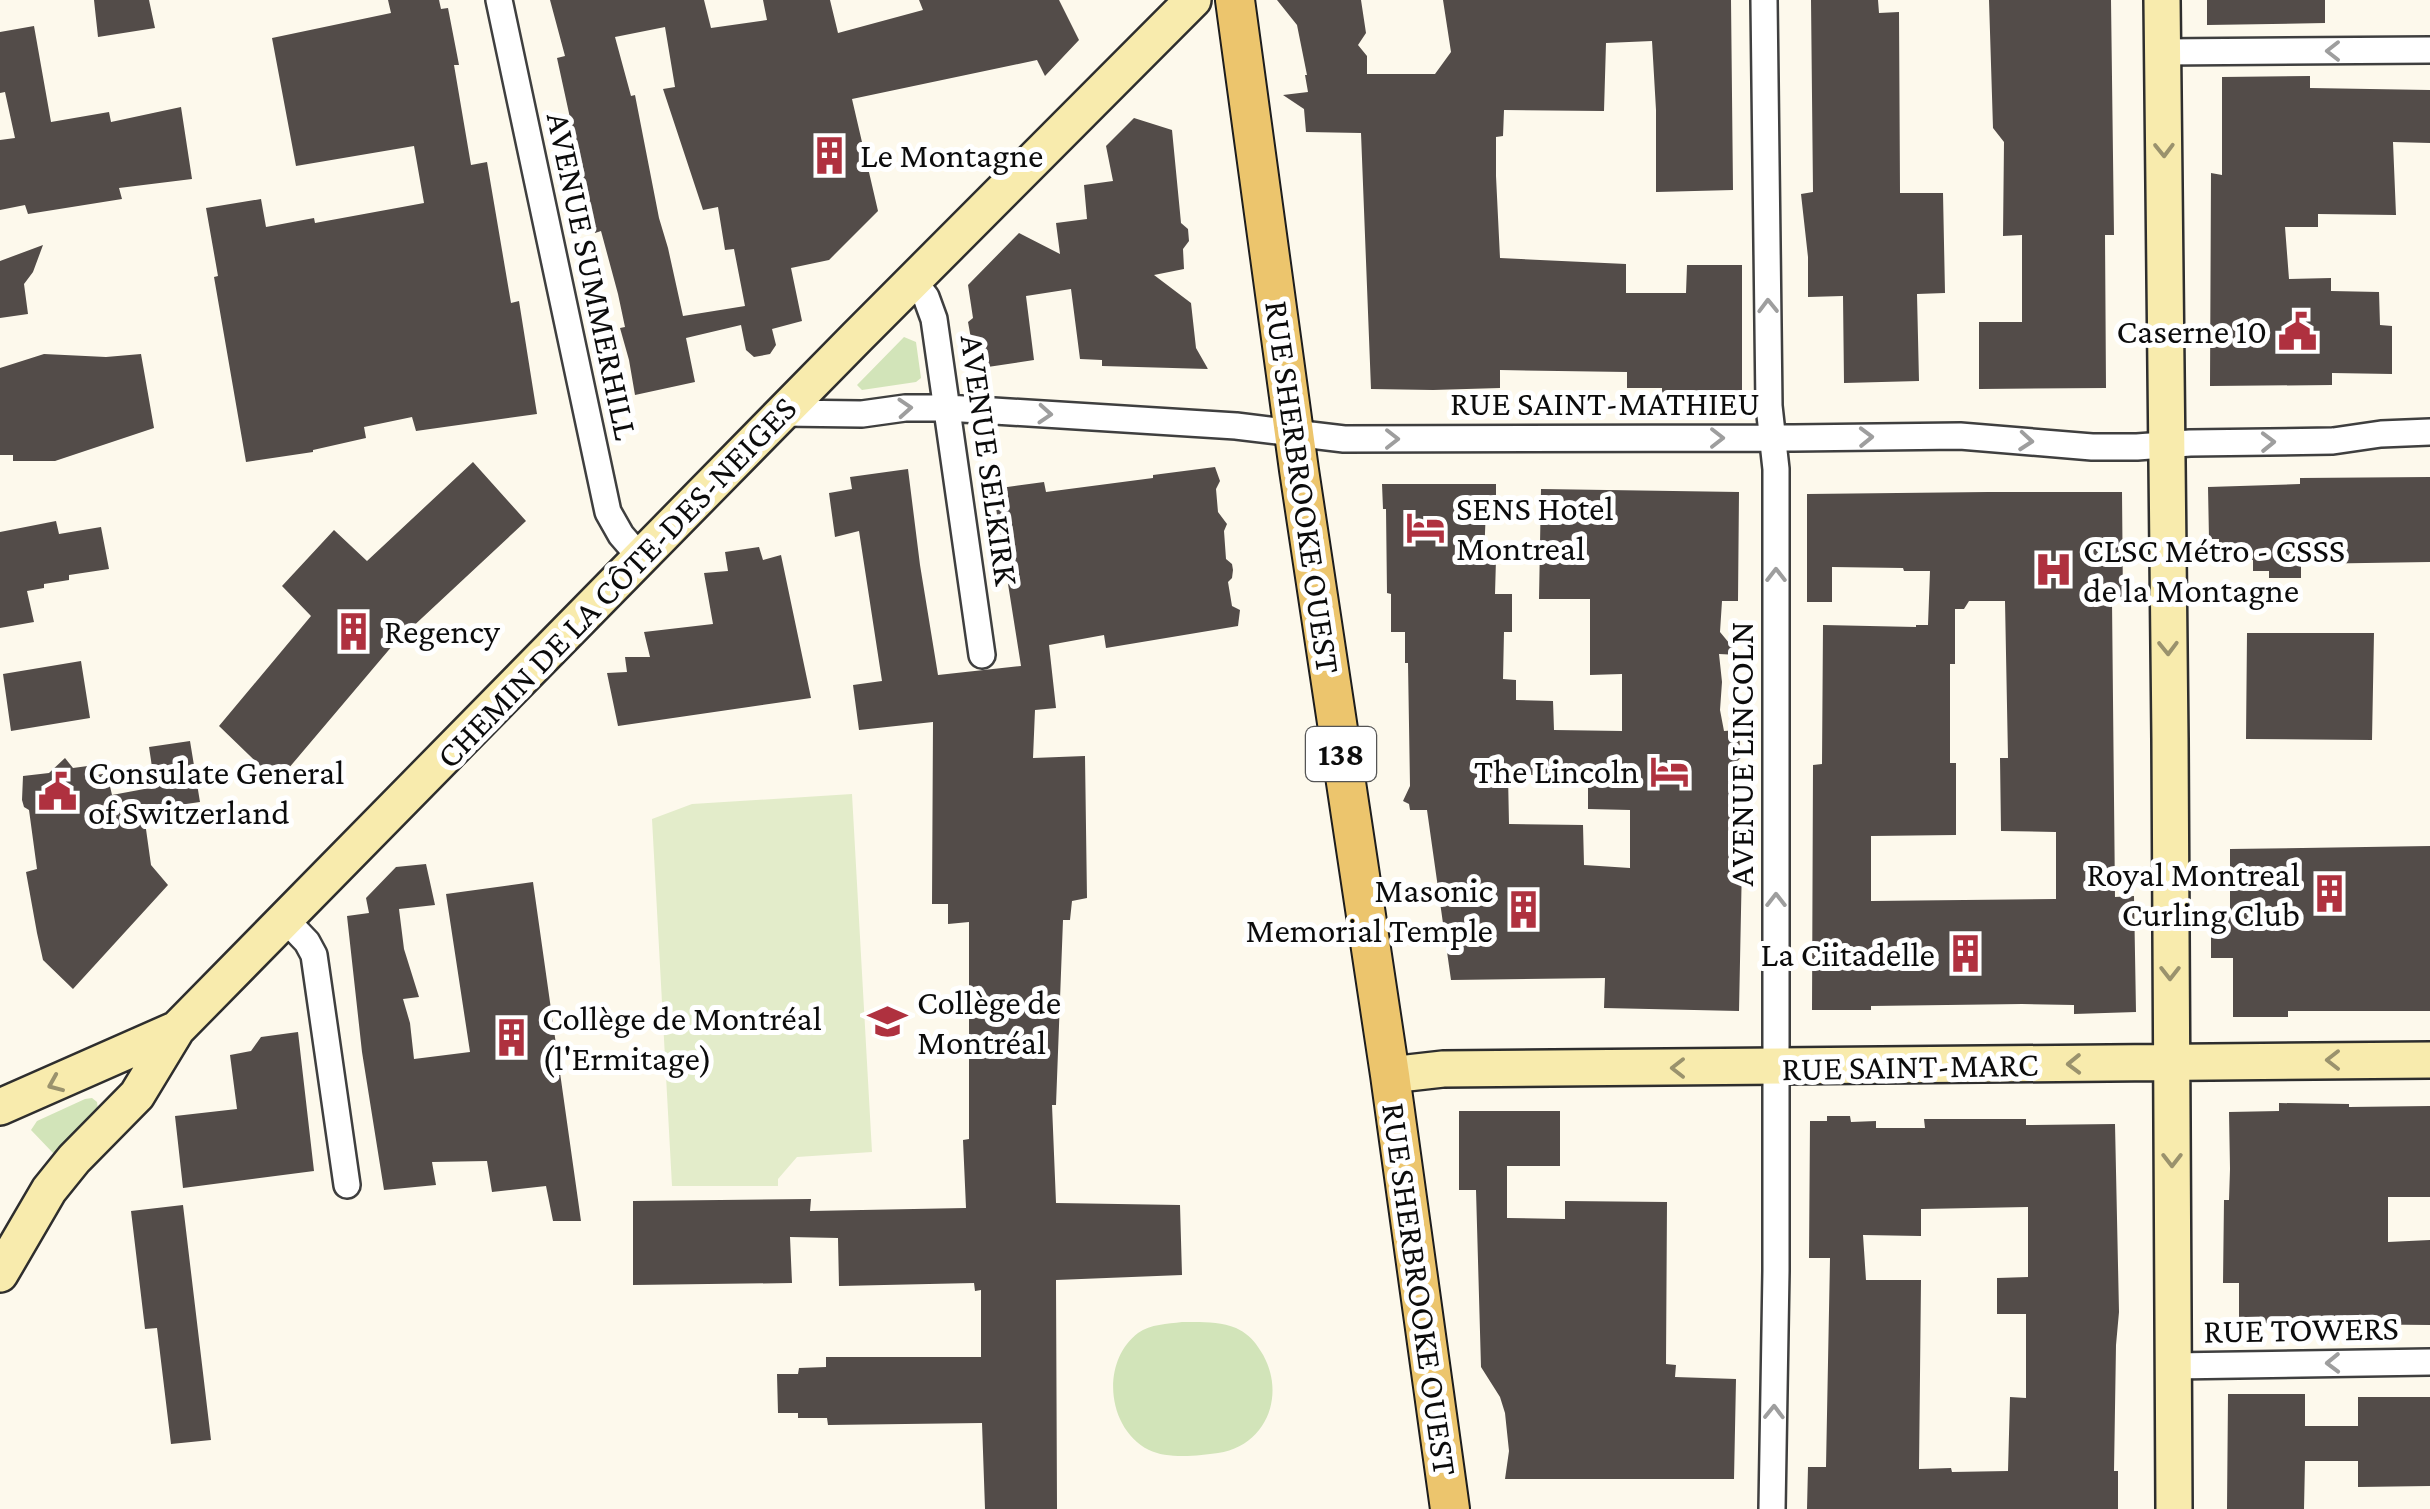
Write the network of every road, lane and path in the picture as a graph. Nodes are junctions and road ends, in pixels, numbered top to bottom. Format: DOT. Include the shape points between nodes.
graph roads {
  1 [pos="499,0"];
  2 [pos="1193,0"];
  3 [pos="1235,0"];
  4 [pos="1764,0"];
  5 [pos="2162,0"];
  6 [pos="2430,50"];
  7 [pos="2163,52"];
  8 [pos="913,280"];
  9 [pos="947,408"];
  10 [pos="782,414"];
  11 [pos="2430,432"];
  12 [pos="1295,433"];
  13 [pos="1773,438"];
  14 [pos="2165,445"];
  15 [pos="640,557"];
  16 [pos="982,656"];
  17 [pos="286,920"];
  18 [pos="177,1029"];
  19 [pos="2430,1060"];
  20 [pos="2172,1062"];
  21 [pos="1776,1067"];
  22 [pos="1390,1075"];
  23 [pos="0,1106"];
  24 [pos="347,1185"];
  25 [pos="0,1274"];
  26 [pos="2430,1362"];
  27 [pos="2174,1366"];
  28 [pos="1450,1509"];
  29 [pos="1772,1509"];
  30 [pos="2174,1509"];
  1 -- 15 [label="street, AVENUE SUMMERHILL" via="608,512"];
  2 -- 8 [label="street, CHEMIN DE LA CÔTE-DES-NEIGES"];
  3 -- 12 [label="main road, RUE SHERBROOKE OUEST / 138"];
  13 -- 4 [label="street, AVENUE LINCOLN, one-way"];
  5 -- 7 [label="street"];
  6 -- 7 [label="street, one-way"];
  7 -- 14 [label="street, one-way"];
  8 -- 9 [label="street, AVENUE SELKIRK" via="932,311"];
  8 -- 10 [label="street, CHEMIN DE LA CÔTE-DES-NEIGES"];
  10 -- 9 [label="street, RUE SAINT-MATHIEU, one-way"];
  9 -- 12 [label="street, RUE SAINT-MATHIEU, one-way"];
  9 -- 16 [label="street, AVENUE SELKIRK"];
  10 -- 15 [label="street, CHEMIN DE LA CÔTE-DES-NEIGES"];
  14 -- 11 [label="street, RUE SAINT-MATHIEU, one-way"];
  12 -- 13 [label="street, RUE SAINT-MATHIEU, one-way"];
  12 -- 22 [label="main road, RUE SHERBROOKE OUEST / 138"];
  13 -- 14 [label="street, RUE SAINT-MATHIEU, one-way" via="1960,436 2092,447"];
  21 -- 13 [label="street, AVENUE LINCOLN, one-way"];
  14 -- 20 [label="street, one-way"];
  15 -- 17 [label="street, CHEMIN DE LA CÔTE-DES-NEIGES"];
  17 -- 18 [label="street, CHEMIN DE LA CÔTE-DES-NEIGES"];
  17 -- 24 [label="street" via="308,942 315,961"];
  18 -- 23 [label="street, CHEMIN DE LA CÔTE-DES-NEIGES, one-way"];
  18 -- 25 [label="street" via="137,1094 49,1190"];
  19 -- 20 [label="street, RUE SAINT-MARC, one-way"];
  20 -- 21 [label="street, RUE SAINT-MARC, one-way"];
  20 -- 27 [label="street, one-way"];
  21 -- 22 [label="street, RUE SAINT-MARC, one-way"];
  29 -- 21 [label="street, AVENUE LINCOLN, one-way"];
  22 -- 28 [label="main road, RUE SHERBROOKE OUEST / 138"];
  26 -- 27 [label="street, RUE TOWERS, one-way"];
  27 -- 30 [label="street"];
}
